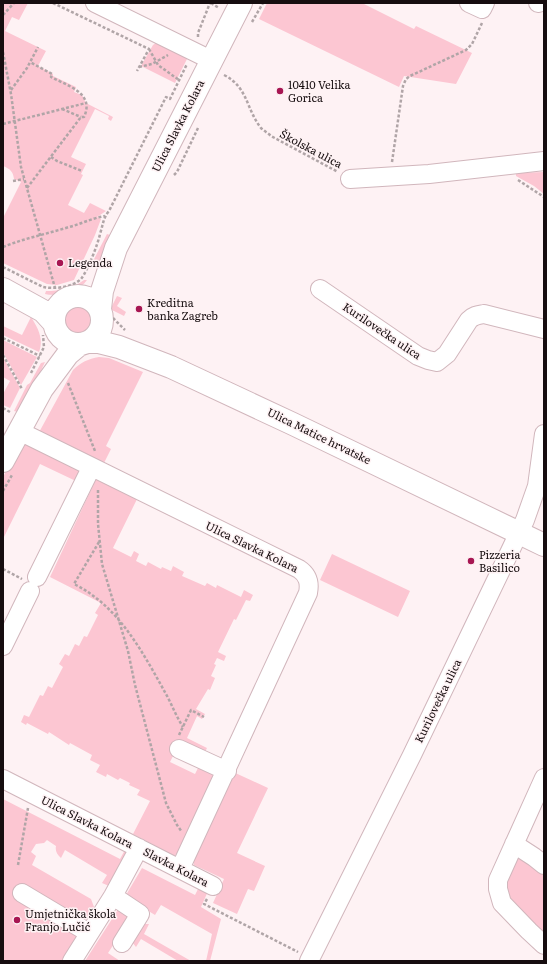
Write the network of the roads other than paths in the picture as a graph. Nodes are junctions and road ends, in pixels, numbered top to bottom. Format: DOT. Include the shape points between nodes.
graph roads {
  1 [pos="95,3"];
  2 [pos="240,3"];
  3 [pos="209,62"];
  4 [pos="544,161"];
  5 [pos="350,179"];
  6 [pos="106,247"];
  7 [pos="3,289"];
  8 [pos="320,289"];
  9 [pos="80,296"];
  10 [pos="106,312"];
  11 [pos="50,328"];
  12 [pos="544,329"];
  13 [pos="84,343"];
  14 [pos="31,384"];
  15 [pos="14,421"];
  16 [pos="544,434"];
  17 [pos="3,461"];
  18 [pos="94,469"];
  19 [pos="519,533"];
  20 [pos="544,545"];
  21 [pos="3,646"];
  22 [pos="180,748"];
  23 [pos="227,771"];
  24 [pos="544,778"];
  25 [pos="3,779"];
  26 [pos="514,844"];
  27 [pos="139,848"];
  28 [pos="544,865"];
  29 [pos="180,869"];
  30 [pos="213,886"];
  31 [pos="22,893"];
  32 [pos="113,896"];
  33 [pos="89,933"];
  34 [pos="122,943"];
  35 [pos="544,945"];
  36 [pos="307,958"];
  37 [pos="72,961"];
  1 -- 3 [label="street"];
  2 -- 3 [label="main road, Ulica Slavka Kolara"];
  3 -- 6 [label="main road, Ulica Slavka Kolara"];
  4 -- 5 [label="street" via="429,174"];
  6 -- 9 [label="main road, Ulica Slavka Kolara" via="90,286"];
  6 -- 10 [label="main road, Ulica Slavka Kolara" via="102,291"];
  7 -- 11 [label="main road" via="43,311"];
  8 -- 12 [label="street, Kurilovečka ulica" via="405,347 428,360 437,362 447,354 469,320 478,314"];
  9 -- 10 [label="main road" via="92,300"];
  9 -- 11 [label="main road" via="68,298 60,303"];
  10 -- 13 [label="main road" via="102,318 101,328 94,338"];
  11 -- 13 [label="main road" via="70,343"];
  11 -- 14 [label="main road" via="55,349"];
  13 -- 14 [label="main road"];
  13 -- 19 [label="main road, Ulica Matice hrvatske" via="99,342 119,347 171,367"];
  14 -- 15 [label="main road"];
  15 -- 17 [label="main road"];
  15 -- 18 [label="street, Ulica Slavka Kolara"];
  16 -- 19 [label="street, Kurilovečka ulica" via="536,486 529,512"];
  18 -- 21 [label="street"];
  18 -- 23 [label="street, Ulica Slavka Kolara" via="299,569 307,577 308,593"];
  19 -- 20 [label="main road, Ulica Matice hrvatske"];
  19 -- 36 [label="street, Kurilovečka ulica" via="412,755"];
  22 -- 23 [label="street"];
  23 -- 29 [label="street, Ulica Slavka Kolara"];
  24 -- 26 [label="street"];
  25 -- 27 [label="street, Ulica Slavka Kolara"];
  26 -- 28 [label="street"];
  26 -- 35 [label="street" via="498,880 502,903"];
  27 -- 29 [label="street, Slavka Kolara"];
  27 -- 32 [label="street, Ulica Slavka Kolara"];
  29 -- 30 [label="street, Slavka Kolara"];
  31 -- 33 [label="street"];
  32 -- 33 [label="street, Ulica Slavka Kolara"];
  32 -- 34 [label="street" via="140,914"];
  33 -- 37 [label="street, Ulica Slavka Kolara"];
}
